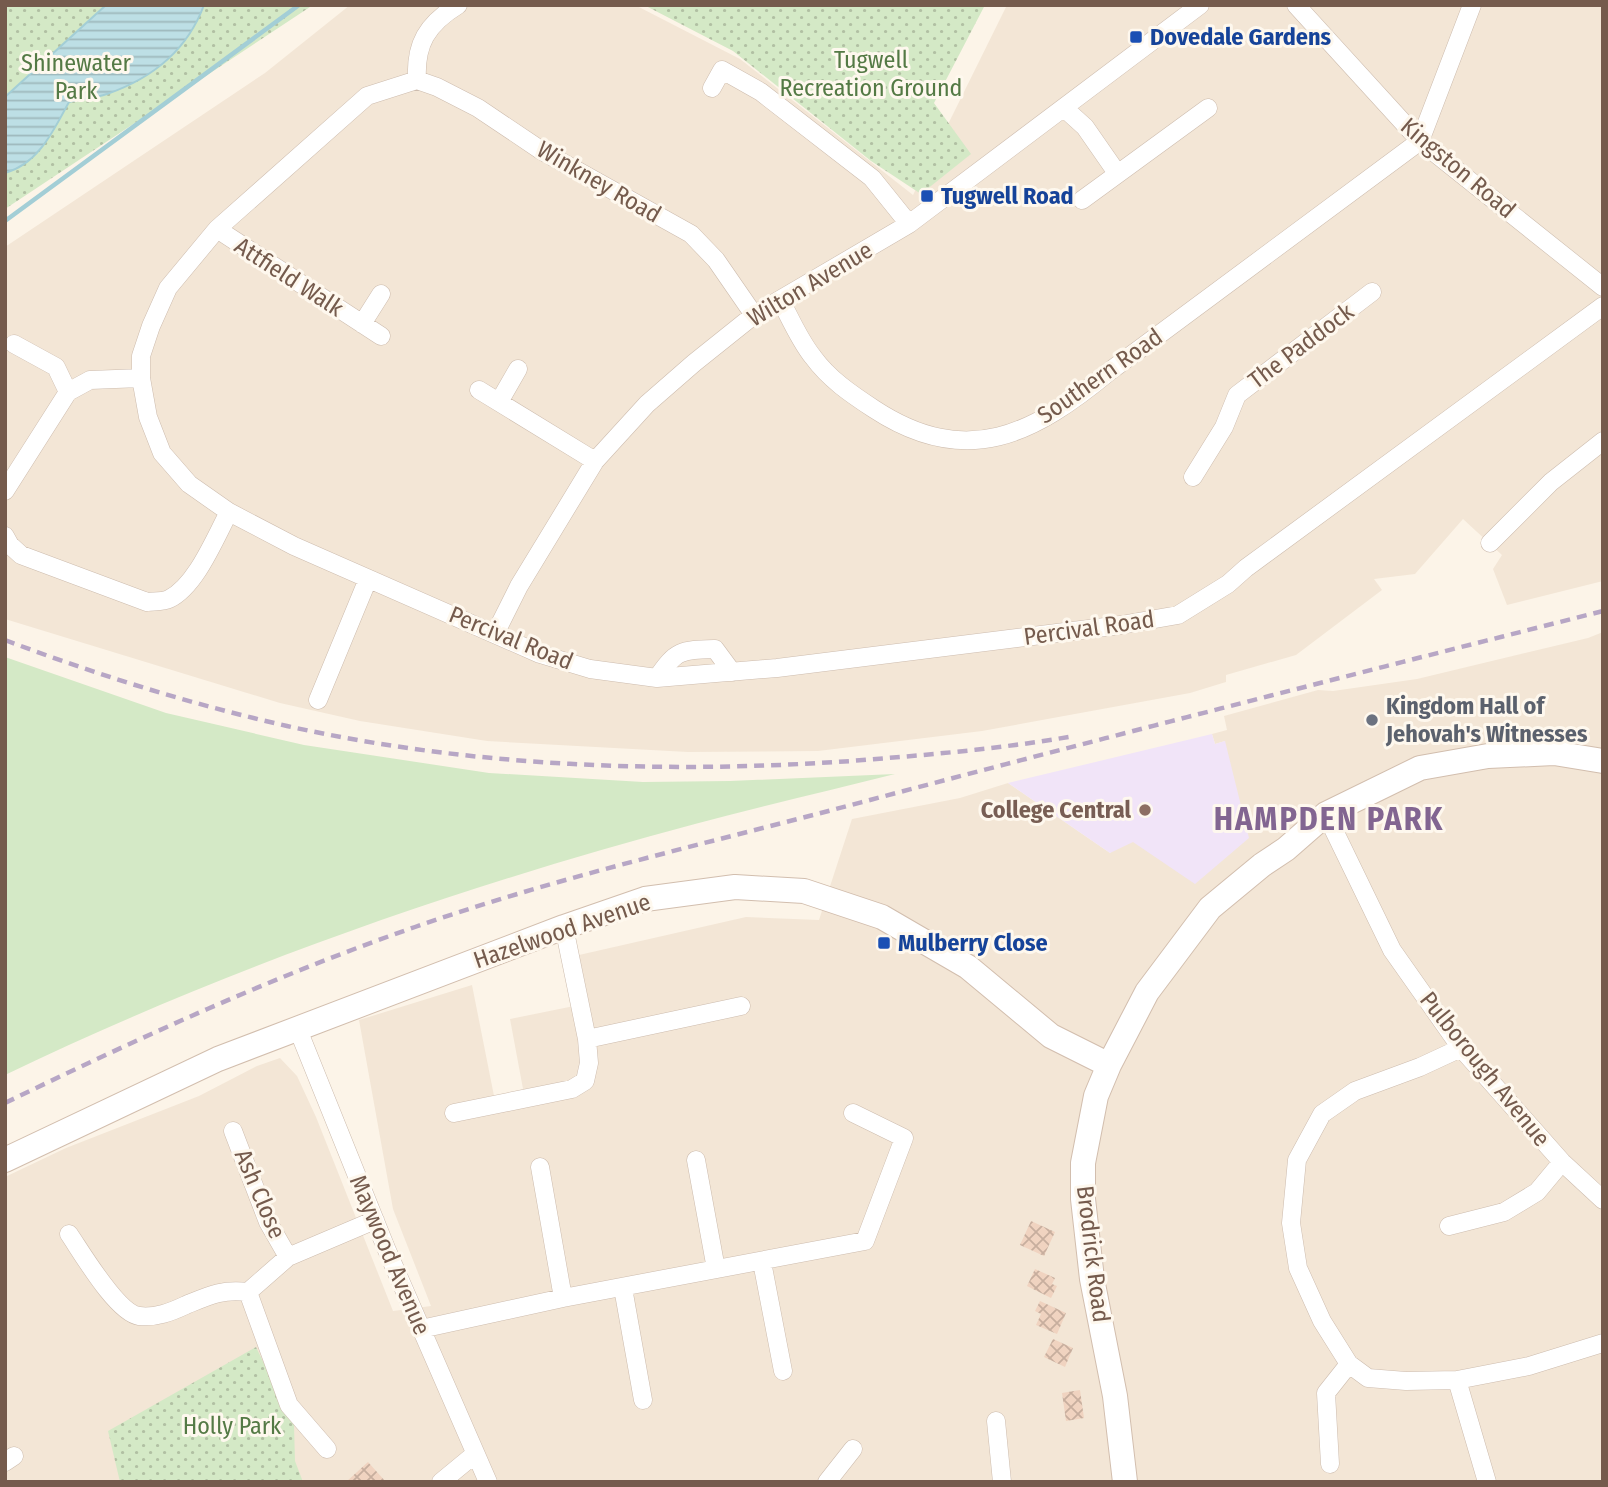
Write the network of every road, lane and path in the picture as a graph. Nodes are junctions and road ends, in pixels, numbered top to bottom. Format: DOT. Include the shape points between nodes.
graph roads {
  1 [pos="458,5"];
  2 [pos="1200,5"];
  3 [pos="1296,5"];
  4 [pos="1472,5"];
  5 [pos="416,80"];
  6 [pos="712,88"];
  7 [pos="1064,108"];
  8 [pos="1208,108"];
  9 [pos="1420,141"];
  10 [pos="1117,173"];
  11 [pos="1082,200"];
  12 [pos="909,225"];
  13 [pos="216,229"];
  14 [pos="1603,287"];
  15 [pos="1372,292"];
  16 [pos="381,294"];
  17 [pos="781,301"];
  18 [pos="1603,306"];
  19 [pos="754,316"];
  20 [pos="362,324"];
  21 [pos="382,336"];
  22 [pos="15,344"];
  23 [pos="518,369"];
  24 [pos="141,378"];
  25 [pos="479,390"];
  26 [pos="68,392"];
  27 [pos="499,402"];
  28 [pos="1603,441"];
  29 [pos="595,461"];
  30 [pos="1193,477"];
  31 [pos="5,491"];
  32 [pos="229,512"];
  33 [pos="5,536"];
  34 [pos="1490,543"];
  35 [pos="368,579"];
  36 [pos="495,634"];
  37 [pos="732,671"];
  38 [pos="657,678"];
  39 [pos="318,700"];
  40 [pos="1603,761"];
  41 [pos="1326,814"];
  42 [pos="564,927"];
  43 [pos="741,1006"];
  44 [pos="297,1027"];
  45 [pos="587,1039"];
  46 [pos="1461,1048"];
  47 [pos="1109,1065"];
  48 [pos="454,1113"];
  49 [pos="853,1113"];
  50 [pos="233,1131"];
  51 [pos="5,1160"];
  52 [pos="696,1160"];
  53 [pos="1562,1163"];
  54 [pos="540,1167"];
  55 [pos="1603,1200"];
  56 [pos="375,1220"];
  57 [pos="1448,1226"];
  58 [pos="69,1234"];
  59 [pos="288,1257"];
  60 [pos="762,1262"];
  61 [pos="716,1269"];
  62 [pos="623,1288"];
  63 [pos="248,1292"];
  64 [pos="564,1298"];
  65 [pos="421,1329"];
  66 [pos="1602,1346"];
  67 [pos="1349,1364"];
  68 [pos="783,1371"];
  69 [pos="1457,1380"];
  70 [pos="643,1400"];
  71 [pos="996,1421"];
  72 [pos="327,1449"];
  73 [pos="853,1449"];
  74 [pos="475,1454"];
  75 [pos="1330,1464"];
  76 [pos="441,1482"];
  77 [pos="488,1482"];
  78 [pos="827,1482"];
  79 [pos="1002,1482"];
  80 [pos="1125,1482"];
  81 [pos="1487,1482"];
  1 -- 5 [label="street" via="431,26 416,59"];
  2 -- 7 [label="street, Wilton Avenue"];
  3 -- 9 [label="street, Kingston Road"];
  4 -- 9 [label="street"];
  5 -- 13 [label="street, Percival Road" via="367,96"];
  5 -- 19 [label="street, Winkney Road" via="478,108 542,151 691,234 716,260"];
  6 -- 12 [label="street" via="722,70 761,92 872,178"];
  7 -- 10 [label="street"];
  7 -- 12 [label="street, Wilton Avenue"];
  8 -- 10 [label="street"];
  9 -- 14 [label="street, Kingston Road"];
  9 -- 17 [label="street, Southern Road" via="1073,402 1044,420 991,439 950,440 929,434 883,415 853,396 812,356"];
  10 -- 11 [label="street"];
  12 -- 17 [label="street, Wilton Avenue"];
  13 -- 20 [label="street, Attfield Walk"];
  13 -- 24 [label="street, Percival Road" via="169,288 141,356"];
  15 -- 30 [label="street, The Paddock" via="1237,394 1224,427"];
  16 -- 20 [label="street, Attfield Walk"];
  17 -- 19 [label="street, Wilton Avenue"];
  18 -- 37 [label="street, Percival Road" via="1228,584 1178,615"];
  19 -- 29 [label="street, Wilton Avenue" via="647,404"];
  20 -- 21 [label="street, Attfield Walk"];
  22 -- 26 [label="street" via="56,368"];
  23 -- 27 [label="street"];
  24 -- 26 [label="street" via="90,380"];
  24 -- 32 [label="street, Percival Road" via="148,417 162,453 189,484"];
  25 -- 27 [label="street"];
  26 -- 31 [label="street"];
  27 -- 29 [label="street"];
  28 -- 34 [label="street" via="1551,482"];
  29 -- 36 [label="street, Wilton Avenue"];
  32 -- 33 [label="street" via="197,571 167,600 147,602 21,555"];
  32 -- 35 [label="street, Percival Road"];
  35 -- 36 [label="street, Percival Road"];
  35 -- 39 [label="street"];
  36 -- 38 [label="street, Percival Road" via="590,669"];
  37 -- 38 [label="street, Percival Road"];
  37 -- 38 [label="street" via="715,649 692,650 672,656"];
  40 -- 41 [label="street, Brodrick Road" via="1554,753 1488,756 1420,768"];
  41 -- 46 [label="street, Pulborough Avenue" via="1392,950"];
  41 -- 47 [label="street, Brodrick Road" via="1210,908 1147,992"];
  42 -- 44 [label="street, Hazelwood Avenue"];
  42 -- 45 [label="street"];
  42 -- 47 [label="street, Hazelwood Avenue" via="645,900 735,887 804,891 886,919 968,967 1051,1036"];
  43 -- 45 [label="street"];
  44 -- 51 [label="street, Hazelwood Avenue" via="218,1059"];
  44 -- 56 [label="street, Maywood Avenue"];
  45 -- 48 [label="street" via="585,1082 572,1089"];
  46 -- 53 [label="street, Pulborough Avenue"];
  46 -- 67 [label="street" via="1355,1091 1322,1114 1297,1160 1292,1223 1298,1268 1322,1321"];
  47 -- 80 [label="street, Brodrick Road" via="1089,1124 1083,1199"];
  49 -- 60 [label="street" via="904,1138 865,1241"];
  50 -- 59 [label="street, Ash Close" via="268,1222"];
  52 -- 61 [label="street"];
  53 -- 55 [label="street, Pulborough Avenue"];
  53 -- 57 [label="street" via="1537,1192 1504,1212"];
  54 -- 64 [label="street"];
  56 -- 59 [label="street, Ash Close"];
  56 -- 65 [label="street, Maywood Avenue"];
  58 -- 63 [label="street" via="114,1299 136,1316 164,1315 228,1290"];
  59 -- 63 [label="street, Ash Close"];
  60 -- 61 [label="street"];
  60 -- 68 [label="street"];
  61 -- 62 [label="street"];
  62 -- 64 [label="street"];
  62 -- 70 [label="street"];
  63 -- 72 [label="street" via="289,1405"];
  64 -- 65 [label="street"];
  65 -- 74 [label="street, Maywood Avenue"];
  66 -- 69 [label="street"];
  67 -- 69 [label="street" via="1368,1378"];
  67 -- 75 [label="street" via="1326,1393"];
  69 -- 81 [label="street"];
  71 -- 79 [label="street"];
  73 -- 78 [label="street"];
  74 -- 76 [label="street"];
  74 -- 77 [label="street, Maywood Avenue"];
}
